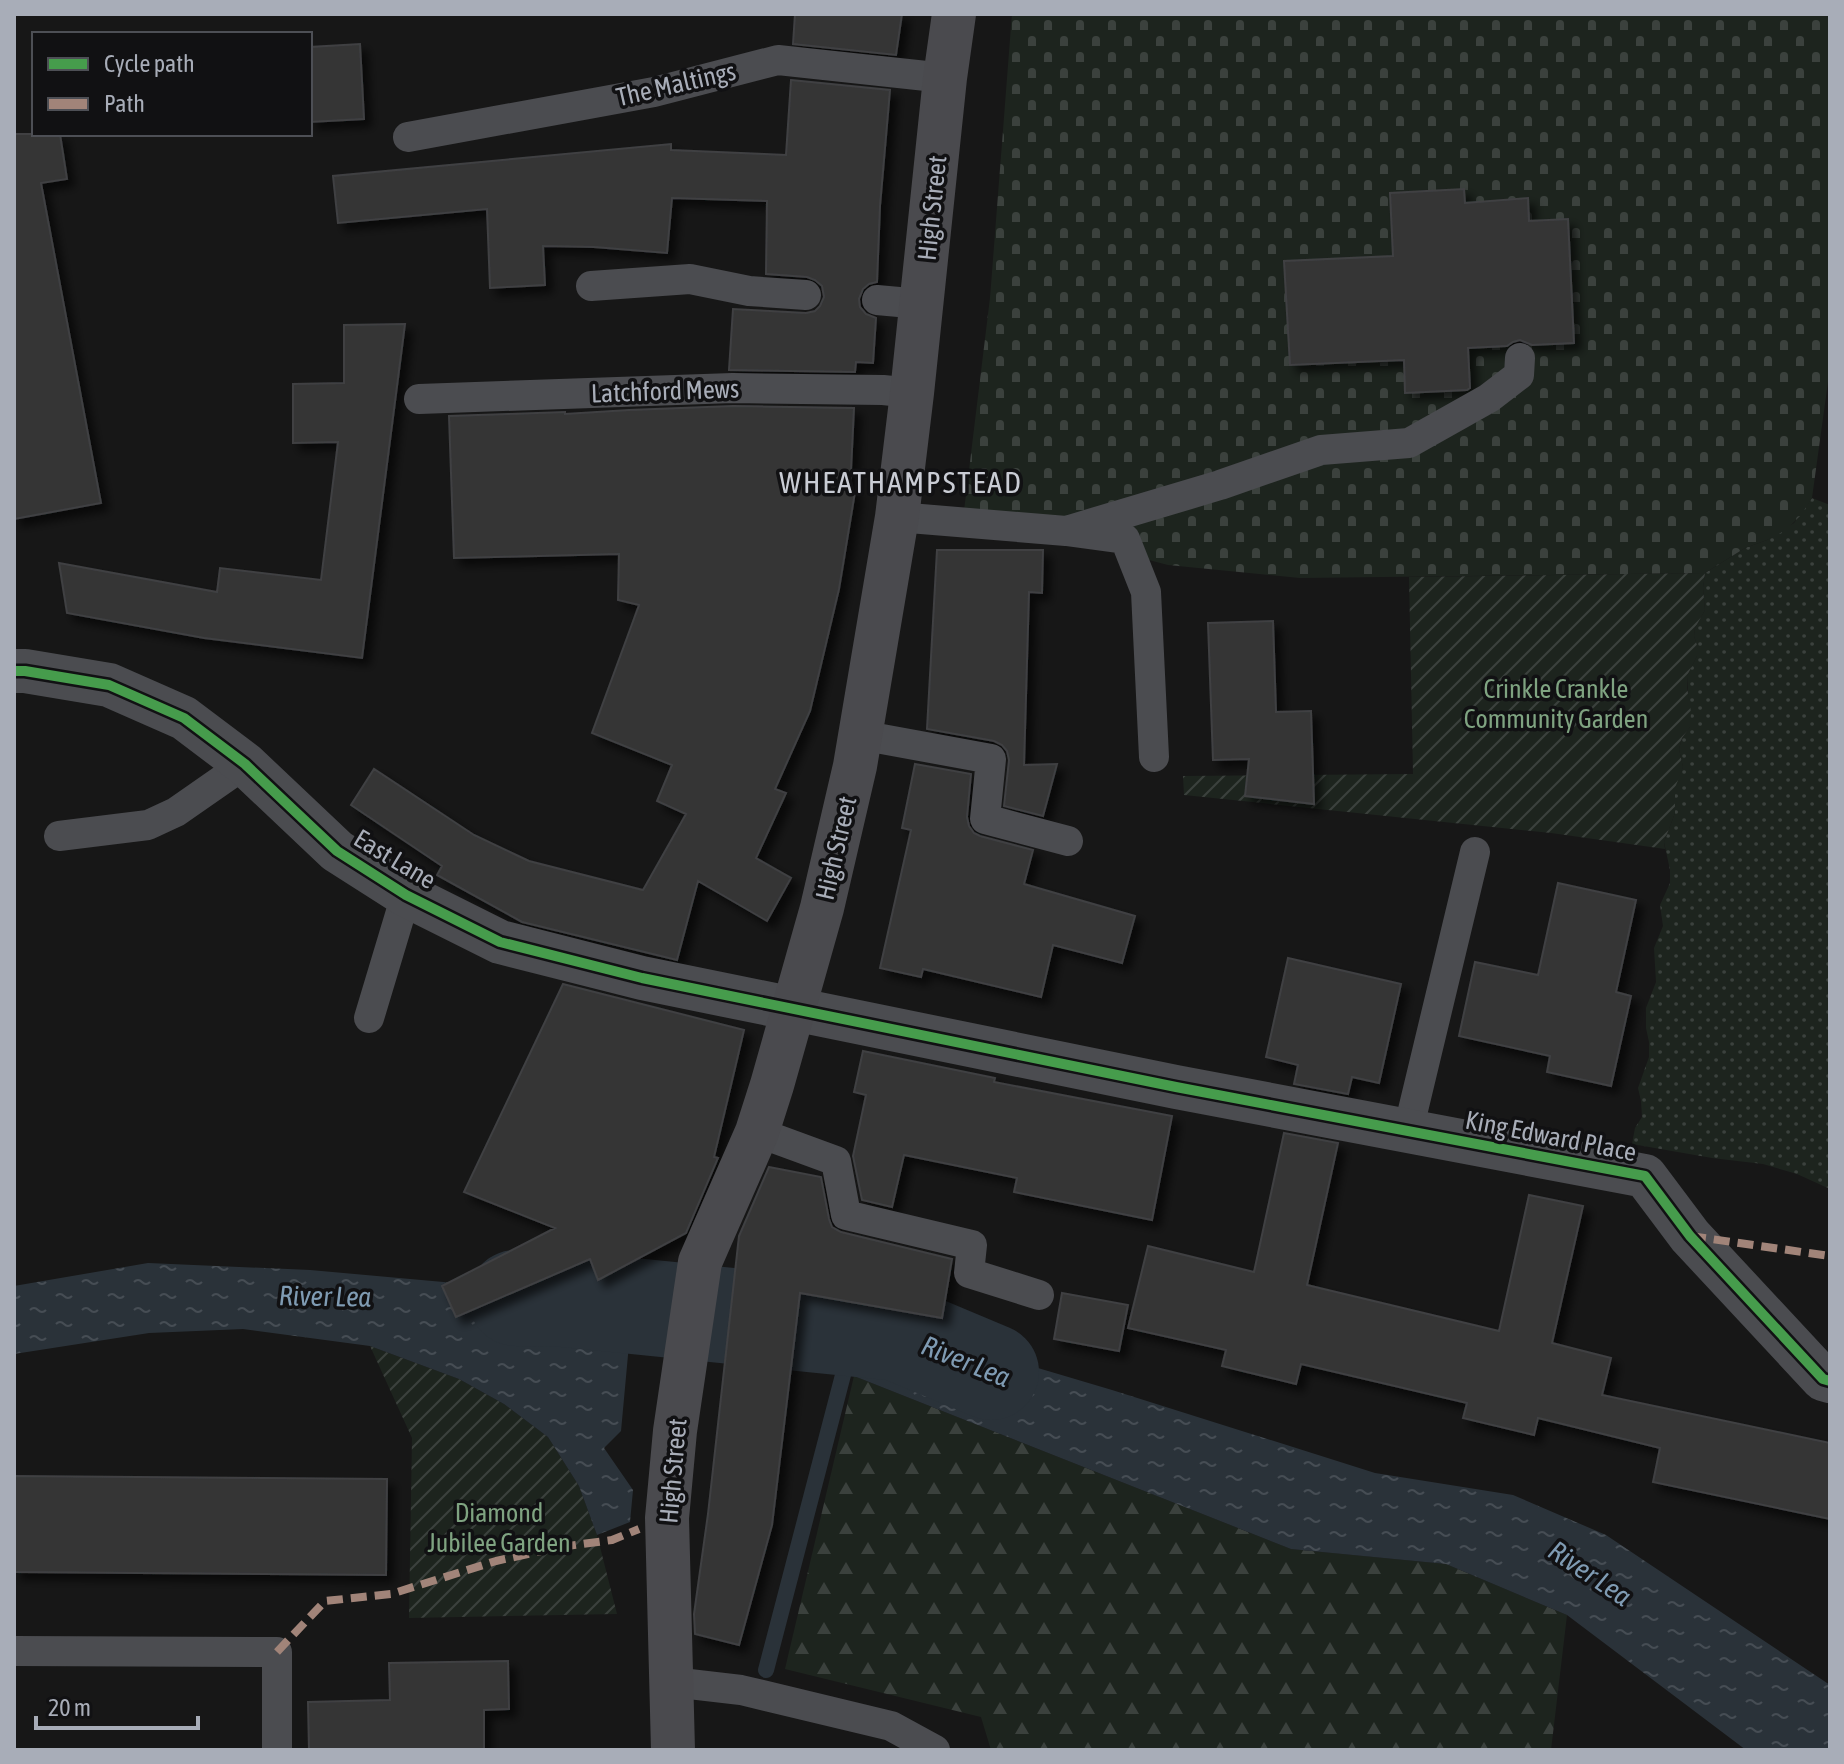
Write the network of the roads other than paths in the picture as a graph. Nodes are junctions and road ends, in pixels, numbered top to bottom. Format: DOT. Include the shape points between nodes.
graph roads {
  1 [pos="954,14"];
  2 [pos="945,78"];
  3 [pos="408,137"];
  4 [pos="591,286"];
  5 [pos="806,295"];
  6 [pos="877,300"];
  7 [pos="921,304"];
  8 [pos="1520,358"];
  9 [pos="912,393"];
  10 [pos="419,399"];
  11 [pos="897,517"];
  12 [pos="1066,531"];
  13 [pos="14,671"];
  14 [pos="860,735"];
  15 [pos="1154,757"];
  16 [pos="245,764"];
  17 [pos="59,836"];
  18 [pos="1068,841"];
  19 [pos="1475,852"];
  20 [pos="406,895"];
  21 [pos="794,1008"];
  22 [pos="369,1018"];
  23 [pos="1176,1087"];
  24 [pos="1408,1131"];
  25 [pos="757,1132"];
  26 [pos="1039,1295"];
  27 [pos="1830,1381"];
  28 [pos="14,1651"];
  29 [pos="672,1674"];
  30 [pos="277,1750"];
  31 [pos="673,1750"];
  32 [pos="935,1750"];
  1 -- 2 [label="main road, High Street"];
  2 -- 3 [label="lane, The Maltings" via="778,60 654,92"];
  2 -- 7 [label="main road, High Street"];
  4 -- 5 [label="lane" via="690,279"];
  6 -- 7 [label="lane"];
  7 -- 9 [label="main road, High Street"];
  8 -- 12 [label="lane" via="1519,375 1489,398 1409,443 1321,450"];
  9 -- 10 [label="lane, Latchford Mews" via="733,388"];
  9 -- 11 [label="main road, High Street"];
  11 -- 12 [label="lane"];
  11 -- 14 [label="main road, High Street"];
  12 -- 15 [label="lane" via="1125,539 1146,592"];
  13 -- 16 [label="street, East Lane" via="109,685 184,718"];
  14 -- 18 [label="lane" via="991,759 985,819"];
  14 -- 21 [label="main road, High Street"];
  16 -- 17 [label="lane" via="148,825"];
  16 -- 20 [label="street, East Lane" via="337,851"];
  19 -- 24 [label="lane"];
  20 -- 21 [label="street, East Lane" via="500,942 642,978"];
  20 -- 22 [label="lane"];
  21 -- 23 [label="street, East Lane"];
  21 -- 25 [label="main road, High Street"];
  23 -- 24 [label="street, King Edward Place"];
  24 -- 27 [label="street, King Edward Place" via="1645,1176 1735,1287"];
  25 -- 26 [label="lane" via="836,1161 846,1215 972,1245 969,1273"];
  25 -- 29 [label="main road, High Street" via="700,1262 667,1518"];
  28 -- 30 [label="lane" via="277,1652"];
  29 -- 31 [label="main road, High Street"];
  29 -- 32 [label="lane" via="891,1726"];
}
